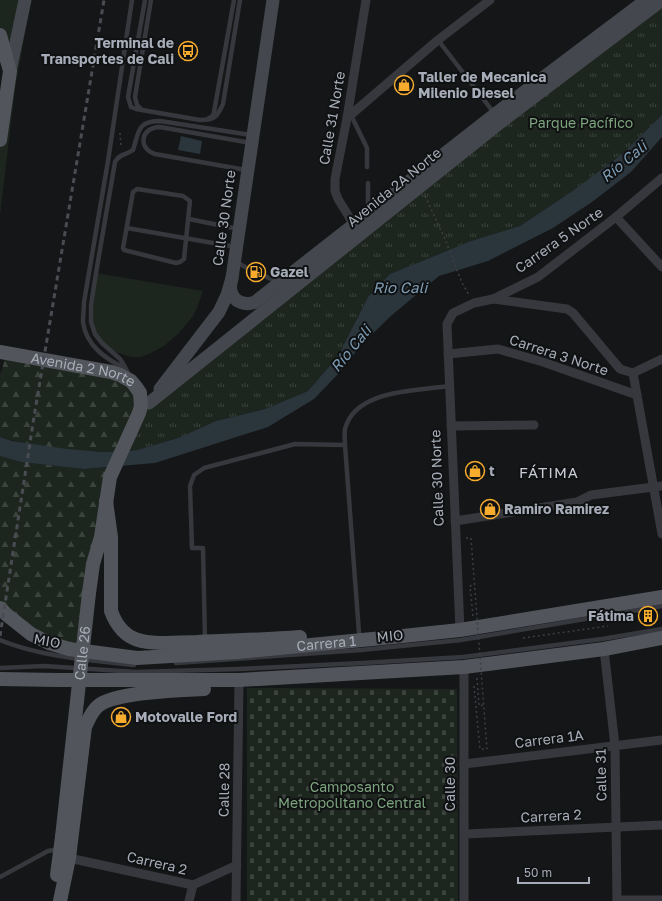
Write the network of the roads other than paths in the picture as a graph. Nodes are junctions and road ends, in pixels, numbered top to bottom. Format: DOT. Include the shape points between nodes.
graph roads {
  1 [pos="25,0"];
  2 [pos="132,0"];
  3 [pos="144,0"];
  4 [pos="151,0"];
  5 [pos="234,0"];
  6 [pos="240,0"];
  7 [pos="273,0"];
  8 [pos="366,0"];
  9 [pos="490,0"];
  10 [pos="654,1"];
  11 [pos="0,35"];
  12 [pos="438,40"];
  13 [pos="10,71"];
  14 [pos="3,92"];
  15 [pos="142,110"];
  16 [pos="349,116"];
  17 [pos="498,118"];
  18 [pos="206,120"];
  19 [pos="252,139"];
  20 [pos="0,140"];
  21 [pos="367,166"];
  22 [pos="248,170"];
  23 [pos="662,178"];
  24 [pos="368,182"];
  25 [pos="372,211"];
  26 [pos="616,217"];
  27 [pos="189,219"];
  28 [pos="127,228"];
  29 [pos="238,229"];
  30 [pos="356,230"];
  31 [pos="186,238"];
  32 [pos="236,247"];
  33 [pos="234,261"];
  34 [pos="662,267"];
  35 [pos="251,270"];
  36 [pos="261,274"];
  37 [pos="232,278"];
  38 [pos="278,283"];
  39 [pos="493,299"];
  40 [pos="447,324"];
  41 [pos="0,352"];
  42 [pos="448,354"];
  43 [pos="662,359"];
  44 [pos="633,374"];
  45 [pos="129,375"];
  46 [pos="449,386"];
  47 [pos="637,395"];
  48 [pos="149,403"];
  49 [pos="139,413"];
  50 [pos="534,425"];
  51 [pos="451,426"];
  52 [pos="345,445"];
  53 [pos="658,486"];
  54 [pos="106,502"];
  55 [pos="455,520"];
  56 [pos="662,534"];
  57 [pos="662,596"];
  58 [pos="662,606"];
  59 [pos="0,608"];
  60 [pos="662,629"];
  61 [pos="460,630"];
  62 [pos="359,633"];
  63 [pos="402,636"];
  64 [pos="662,638"];
  65 [pos="0,640"];
  66 [pos="205,641"];
  67 [pos="604,649"];
  68 [pos="168,663"];
  69 [pos="137,665"];
  70 [pos="0,668"];
  71 [pos="470,671"];
  72 [pos="0,679"];
  73 [pos="239,680"];
  74 [pos="662,740"];
  75 [pos="615,746"];
  76 [pos="464,764"];
  77 [pos="662,825"];
  78 [pos="616,827"];
  79 [pos="465,834"];
  80 [pos="64,848"];
  81 [pos="237,865"];
  82 [pos="0,877"];
  83 [pos="193,885"];
  84 [pos="617,900"];
  85 [pos="662,900"];
  86 [pos="54,901"];
  87 [pos="60,901"];
  88 [pos="190,901"];
  89 [pos="236,901"];
  90 [pos="464,901"];
  1 -- 13 [label="main road"];
  2 -- 45 [label="lane" via="84,302 83,322 88,339 96,349"];
  3 -- 15 [label="lane" via="128,97 131,107"];
  4 -- 15 [label="lane" via="135,97 137,105"];
  5 -- 18 [label="lane" via="214,112 213,116"];
  6 -- 18 [label="lane" via="223,104 218,115"];
  7 -- 19 [label="main road, Calle 30 Norte"];
  8 -- 16 [label="street, Calle 31 Norte"];
  9 -- 12 [label="street"];
  10 -- 17 [label="main road, Avenida 2A Norte"];
  11 -- 13 [label="main road"];
  12 -- 16 [label="street"];
  12 -- 17 [label="lane"];
  13 -- 14 [label="main road"];
  14 -- 20 [label="main road"];
  15 -- 18 [label="lane"];
  16 -- 21 [label="lane" via="367,148"];
  16 -- 30 [label="street, Calle 31 Norte" via="335,191"];
  17 -- 25 [label="main road, Avenida 2A Norte"];
  17 -- 30 [label="main road, Avenida 2A Norte"];
  19 -- 22 [label="main road, Calle 30 Norte"];
  19 -- 22 [label="lane" via="154,127 144,135 143,142 149,152 155,154"];
  19 -- 45 [label="lane" via="151,121 138,132 133,150 117,158 96,273 91,322 95,334 120,359"];
  22 -- 29 [label="main road, Calle 30 Norte"];
  23 -- 26 [label="street, Carrera 5 Norte"];
  24 -- 25 [label="lane" via="368,205"];
  25 -- 30 [label="main road, Avenida 2A Norte"];
  26 -- 34 [label="street"];
  26 -- 39 [label="street, Carrera 5 Norte" via="538,277"];
  27 -- 28 [label="lane" via="190,201 187,198 137,189 133,192"];
  27 -- 29 [label="lane"];
  27 -- 31 [label="lane"];
  28 -- 31 [label="lane"];
  28 -- 31 [label="lane" via="123,248 126,252 176,263 184,259"];
  29 -- 32 [label="main road, Calle 30 Norte"];
  30 -- 38 [label="main road, Avenida 2A Norte"];
  30 -- 48 [label="main road, Avenida 2A Norte" via="230,340"];
  31 -- 32 [label="lane"];
  32 -- 33 [label="main road, Calle 30 Norte"];
  33 -- 35 [label="lane"];
  33 -- 37 [label="main road, Calle 30 Norte"];
  36 -- 38 [label="lane"];
  37 -- 38 [label="main road, Avenida 2A Norte" via="231,293 238,301 248,304 255,302"];
  37 -- 48 [label="main road, Calle 30 Norte" via="219,312"];
  39 -- 40 [label="street, Carrera 5 Norte" via="474,303 453,313"];
  39 -- 44 [label="street" via="567,309 620,369"];
  40 -- 42 [label="street, Calle 30 Norte"];
  41 -- 45 [label="main road, Avenida 2 Norte"];
  42 -- 46 [label="street, Calle 30 Norte"];
  42 -- 47 [label="street, Carrera 3 Norte" via="498,349"];
  43 -- 44 [label="street"];
  44 -- 47 [label="street"];
  45 -- 49 [label="main road, Avenida 2 Norte" via="140,393"];
  46 -- 51 [label="street, Calle 30 Norte"];
  46 -- 52 [label="lane" via="386,395 366,402 353,414 345,429"];
  47 -- 53 [label="street"];
  48 -- 49 [label="main road, Calle 30 Norte"];
  49 -- 54 [label="main road, Calle 26" via="110,478"];
  50 -- 51 [label="street"];
  51 -- 55 [label="street, Calle 30 Norte"];
  52 -- 62 [label="lane"];
  52 -- 66 [label="lane" via="295,444 204,468 194,475 190,486 192,548 203,548"];
  53 -- 55 [label="street" via="591,495 577,502"];
  53 -- 56 [label="street"];
  54 -- 66 [label="main road" via="111,537 110,611 115,622 124,632 142,641"];
  54 -- 80 [label="main road, Calle 26, bridge" via="101,537 92,564"];
  55 -- 61 [label="street, Calle 30 Norte"];
  57 -- 61 [label="main road, Carrera 1"];
  58 -- 68 [label="lane, MIO" via="461,640 361,650"];
  59 -- 63 [label="main road, Carrera 1" via="31,634 49,643 69,649 137,658 238,652"];
  60 -- 70 [label="lane, MIO" via="463,657 362,663 137,672 44,666"];
  61 -- 63 [label="main road, Carrera 1"];
  62 -- 63 [label="main road"];
  62 -- 66 [label="main road"];
  64 -- 67 [label="main road"];
  65 -- 69 [label="lane, MIO" via="45,653"];
  67 -- 71 [label="main road"];
  67 -- 75 [label="street, Calle 31"];
  71 -- 73 [label="main road"];
  71 -- 76 [label="street, Calle 30" via="465,675"];
  72 -- 73 [label="main road"];
  73 -- 80 [label="main road" via="212,688 118,697 98,706 86,727"];
  73 -- 81 [label="street, Calle 28"];
  74 -- 75 [label="street, Carrera 1A"];
  75 -- 76 [label="street, Carrera 1A"];
  75 -- 78 [label="street, Calle 31"];
  76 -- 79 [label="street, Calle 30"];
  77 -- 78 [label="street, Carrera 2"];
  78 -- 79 [label="street, Carrera 2"];
  78 -- 84 [label="street, Calle 31"];
  79 -- 90 [label="street, Calle 30"];
  80 -- 82 [label="lane" via="48,851"];
  80 -- 83 [label="street, Carrera 2"];
  80 -- 86 [label="main road, Calle 26"];
  80 -- 87 [label="main road"];
  81 -- 83 [label="street, Carrera 2"];
  81 -- 89 [label="street, Calle 28"];
  83 -- 88 [label="street"];
  84 -- 85 [label="street"];
}
